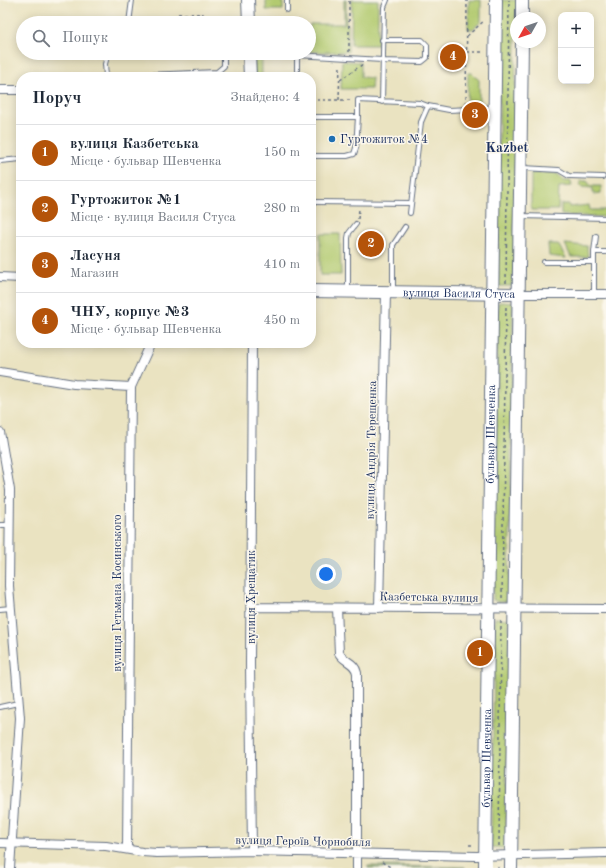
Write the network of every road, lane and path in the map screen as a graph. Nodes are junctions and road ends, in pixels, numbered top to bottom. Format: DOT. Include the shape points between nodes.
graph roads {
  1 [pos="132,0"];
  2 [pos="248,0"];
  3 [pos="287,0"];
  4 [pos="349,0"];
  5 [pos="387,0"];
  6 [pos="467,0"];
  7 [pos="496,0"];
  8 [pos="509,0"];
  9 [pos="522,0"];
  10 [pos="287,10"];
  11 [pos="522,12"];
  12 [pos="178,14"];
  13 [pos="130,16"];
  14 [pos="203,16"];
  15 [pos="249,16"];
  16 [pos="485,20"];
  17 [pos="466,37"];
  18 [pos="382,40"];
  19 [pos="522,48"];
  20 [pos="466,52"];
  21 [pos="485,52"];
  22 [pos="316,55"];
  23 [pos="340,57"];
  24 [pos="348,58"];
  25 [pos="371,59"];
  26 [pos="106,60"];
  27 [pos="224,60"];
  28 [pos="249,60"];
  29 [pos="297,60"];
  30 [pos="382,60"];
  31 [pos="297,70"];
  32 [pos="106,72"];
  33 [pos="212,72"];
  34 [pos="250,72"];
  35 [pos="340,80"];
  36 [pos="0,90"];
  37 [pos="16,90"];
  38 [pos="316,100"];
  39 [pos="339,100"];
  40 [pos="358,100"];
  41 [pos="382,102"];
  42 [pos="428,106"];
  43 [pos="495,108"];
  44 [pos="466,110"];
  45 [pos="316,117"];
  46 [pos="358,117"];
  47 [pos="316,156"];
  48 [pos="16,159"];
  49 [pos="0,161"];
  50 [pos="520,168"];
  51 [pos="603,177"];
  52 [pos="316,202"];
  53 [pos="359,203"];
  54 [pos="411,204"];
  55 [pos="410,213"];
  56 [pos="520,216"];
  57 [pos="606,218"];
  58 [pos="356,224"];
  59 [pos="405,227"];
  60 [pos="596,236"];
  61 [pos="594,252"];
  62 [pos="606,252"];
  63 [pos="544,262"];
  64 [pos="594,262"];
  65 [pos="0,277"];
  66 [pos="16,278"];
  67 [pos="506,283"];
  68 [pos="316,291"];
  69 [pos="348,292"];
  70 [pos="390,292"];
  71 [pos="492,294"];
  72 [pos="519,294"];
  73 [pos="594,294"];
  74 [pos="606,294"];
  75 [pos="506,305"];
  76 [pos="149,348"];
  77 [pos="252,348"];
  78 [pos="0,372"];
  79 [pos="131,387"];
  80 [pos="0,432"];
  81 [pos="0,525"];
  82 [pos="9,525"];
  83 [pos="502,598"];
  84 [pos="252,607"];
  85 [pos="11,608"];
  86 [pos="337,608"];
  87 [pos="379,608"];
  88 [pos="0,609"];
  89 [pos="488,609"];
  90 [pos="606,609"];
  91 [pos="515,610"];
  92 [pos="497,621"];
  93 [pos="502,621"];
  94 [pos="506,621"];
  95 [pos="19,703"];
  96 [pos="0,707"];
  97 [pos="12,842"];
  98 [pos="0,843"];
  99 [pos="499,846"];
  100 [pos="127,848"];
  101 [pos="252,851"];
  102 [pos="606,853"];
  103 [pos="512,854"];
  104 [pos="358,855"];
  105 [pos="380,855"];
  106 [pos="485,862"];
  107 [pos="10,868"];
  108 [pos="357,868"];
  109 [pos="392,868"];
  110 [pos="512,868"];
  1 -- 13 [label="lane"];
  2 -- 15 [label="main road"];
  3 -- 10 [label="lane"];
  4 -- 24 [label="path"];
  5 -- 18 [label="lane" via="384,7"];
  6 -- 17 [label="path"];
  7 -- 43 [label="main road, бульвар Шевченка"];
  8 -- 67 [label="path"];
  9 -- 11 [label="main road"];
  12 -- 14 [label="path"];
  16 -- 17 [label="path"];
  17 -- 20 [label="path"];
  18 -- 30 [label="lane"];
  18 -- 30 [label="lane" via="422,40 427,45 426,58 422,62"];
  19 -- 50 [label="main road"];
  20 -- 21 [label="path"];
  20 -- 44 [label="path"];
  22 -- 23 [label="lane"];
  23 -- 24 [label="lane"];
  23 -- 35 [label="path"];
  24 -- 25 [label="lane"];
  25 -- 30 [label="lane"];
  25 -- 35 [label="path"];
  26 -- 32 [label="lane"];
  27 -- 33 [label="lane" via="224,66 220,71"];
  28 -- 34 [label="main road"];
  29 -- 31 [label="lane"];
  30 -- 41 [label="lane"];
  35 -- 39 [label="path"];
  36 -- 37 [label="street"];
  38 -- 39 [label="path"];
  39 -- 40 [label="path"];
  40 -- 41 [label="lane"];
  40 -- 46 [label="lane"];
  41 -- 42 [label="lane" via="418,103"];
  42 -- 44 [label="lane" via="443,110"];
  42 -- 54 [label="lane" via="421,122"];
  43 -- 44 [label="lane"];
  43 -- 71 [label="main road, бульвар Шевченка"];
  45 -- 46 [label="lane"];
  46 -- 47 [label="lane" via="354,154"];
  48 -- 49 [label="lane"];
  50 -- 51 [label="lane" via="559,170 569,176"];
  50 -- 56 [label="main road"];
  52 -- 53 [label="lane"];
  53 -- 54 [label="lane"];
  53 -- 58 [label="path"];
  54 -- 55 [label="lane"];
  56 -- 57 [label="lane"];
  56 -- 72 [label="main road"];
  58 -- 69 [label="lane" via="348,238"];
  59 -- 70 [label="lane" via="393,245"];
  60 -- 61 [label="lane"];
  61 -- 62 [label="lane"];
  61 -- 64 [label="lane"];
  63 -- 64 [label="lane"];
  64 -- 73 [label="lane"];
  65 -- 66 [label="street"];
  68 -- 69 [label="main road, вулиця Василя Стуса"];
  69 -- 70 [label="main road, вулиця Василя Стуса"];
  70 -- 71 [label="main road, вулиця Василя Стуса"];
  70 -- 87 [label="street, вулиця Андрія Терещенка"];
  71 -- 72 [label="main road, вулиця Василя Стуса"];
  71 -- 89 [label="main road, бульвар Шевченка"];
  72 -- 73 [label="street, вулиця Василя Стуса"];
  72 -- 91 [label="main road"];
  73 -- 74 [label="street, вулиця Василя Стуса"];
  75 -- 83 [label="path"];
  76 -- 79 [label="street, вулиця Гетьмана Косинського"];
  77 -- 84 [label="street, вулиця Хрещатик"];
  78 -- 79 [label="street" via="74,384"];
  79 -- 100 [label="street, вулиця Гетьмана Косинського" via="133,398"];
  80 -- 82 [label="street" via="10,490"];
  81 -- 82 [label="lane"];
  82 -- 85 [label="street"];
  84 -- 86 [label="street, Казбетська вулиця"];
  84 -- 101 [label="street, вулиця Хрещатик"];
  85 -- 88 [label="lane"];
  85 -- 95 [label="street"];
  86 -- 87 [label="street, Казбетська вулиця"];
  86 -- 104 [label="street" via="339,654 354,666 357,673"];
  87 -- 89 [label="street, Казбетська вулиця"];
  89 -- 91 [label="street, Казбетська вулиця"];
  89 -- 106 [label="main road, бульвар Шевченка"];
  90 -- 91 [label="street, Казбетська вулиця"];
  91 -- 103 [label="main road"];
  92 -- 93 [label="path"];
  93 -- 94 [label="path"];
  93 -- 99 [label="path"];
  95 -- 96 [label="lane"];
  95 -- 97 [label="street"];
  97 -- 98 [label="street, вулиця Героїв Чорнобиля"];
  97 -- 100 [label="street, вулиця Героїв Чорнобиля"];
  97 -- 107 [label="street"];
  100 -- 101 [label="street, вулиця Героїв Чорнобиля" via="148,853"];
  101 -- 104 [label="street, вулиця Героїв Чорнобиля"];
  102 -- 103 [label="street, вулиця Героїв Чорнобиля"];
  103 -- 106 [label="street, вулиця Героїв Чорнобиля"];
  103 -- 110 [label="main road"];
  104 -- 105 [label="street, вулиця Героїв Чорнобиля"];
  104 -- 108 [label="street"];
  105 -- 106 [label="street, вулиця Героїв Чорнобиля"];
  105 -- 109 [label="path" via="382,863"];
}
